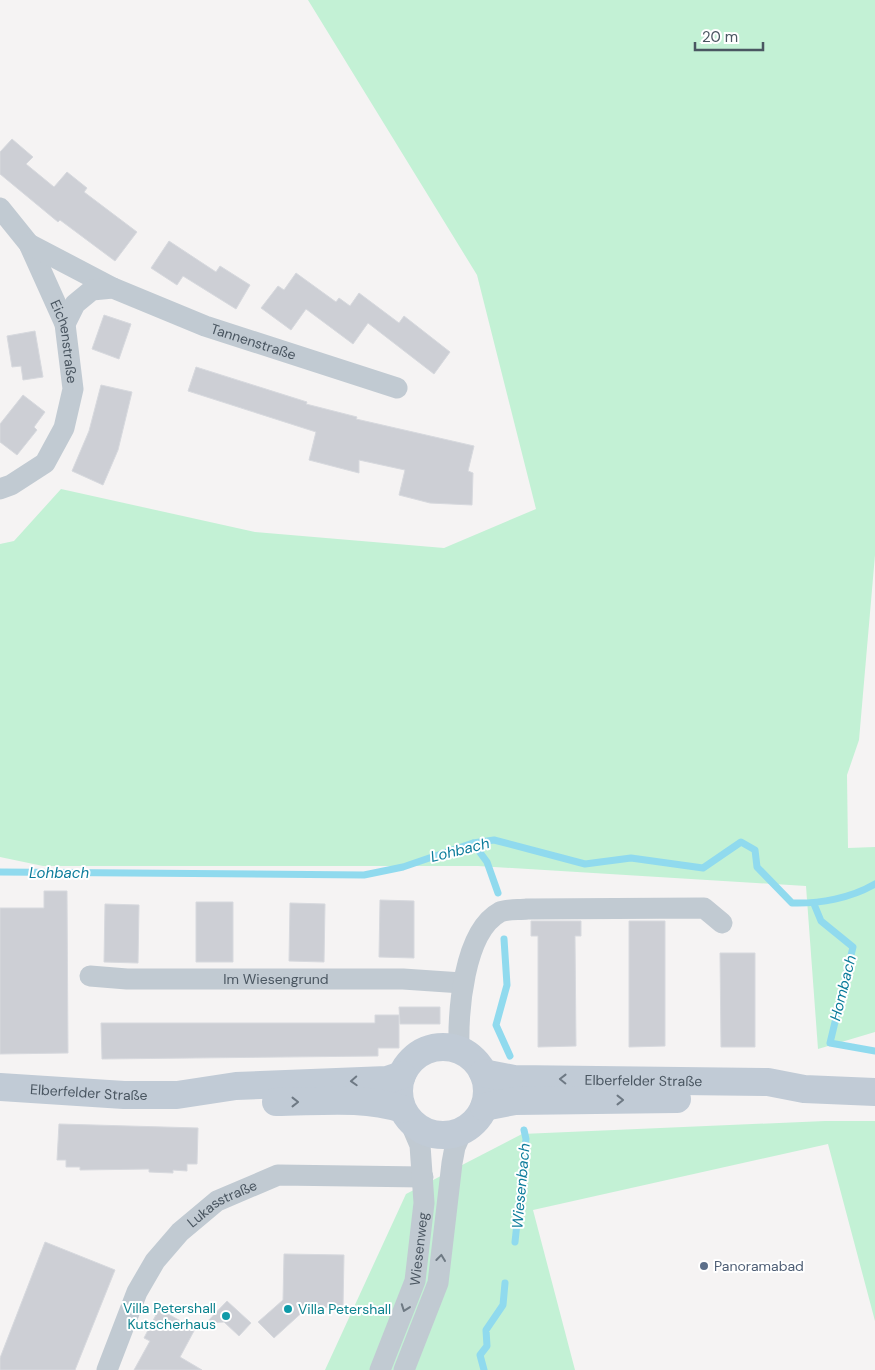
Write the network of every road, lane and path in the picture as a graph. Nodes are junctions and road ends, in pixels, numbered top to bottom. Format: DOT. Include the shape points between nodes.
graph roads {
  1 [pos="0,208"];
  2 [pos="29,244"];
  3 [pos="113,288"];
  4 [pos="65,324"];
  5 [pos="397,388"];
  6 [pos="0,489"];
  7 [pos="722,922"];
  8 [pos="90,976"];
  9 [pos="462,983"];
  10 [pos="451,1048"];
  11 [pos="484,1072"];
  12 [pos="402,1075"];
  13 [pos="0,1087"];
  14 [pos="804,1089"];
  15 [pos="875,1092"];
  16 [pos="177,1095"];
  17 [pos="484,1107"];
  18 [pos="407,1117"];
  19 [pos="462,1131"];
  20 [pos="423,1177"];
  21 [pos="107,1370"];
  22 [pos="380,1370"];
  23 [pos="404,1370"];
  1 -- 2 [label="street, Eichenstraße"];
  2 -- 3 [label="street, Tannenstraße"];
  2 -- 4 [label="street, Eichenstraße"];
  3 -- 4 [label="street" via="92,290 75,304"];
  3 -- 5 [label="street, Tannenstraße" via="205,326"];
  4 -- 6 [label="street, Eichenstraße" via="73,390 64,428 44,464"];
  7 -- 9 [label="street" via="704,908 500,911 486,924 475,942"];
  8 -- 9 [label="street, Im Wiesengrund" via="127,979 403,979"];
  9 -- 10 [label="street"];
  10 -- 11 [label="main road" via="474,1058"];
  10 -- 12 [label="main road" via="425,1050 410,1060"];
  14 -- 11 [label="main road, Elberfelder Straße, one-way" via="768,1082 514,1079"];
  11 -- 17 [label="main road" via="488,1090"];
  12 -- 16 [label="main road, Elberfelder Straße, one-way" via="387,1080 236,1086"];
  12 -- 18 [label="main road" via="398,1092"];
  13 -- 16 [label="main road, Elberfelder Straße"];
  14 -- 15 [label="main road, Elberfelder Straße"];
  17 -- 14 [label="main road, Elberfelder Straße, one-way" via="515,1101 766,1099"];
  16 -- 18 [label="main road, Elberfelder Straße, one-way" via="236,1102 386,1104"];
  17 -- 19 [label="main road" via="476,1122"];
  18 -- 19 [label="main road" via="427,1132 444,1136"];
  18 -- 20 [label="street, Wiesenweg" via="420,1145"];
  23 -- 19 [label="street, Wiesenweg, one-way" via="438,1283 454,1147"];
  20 -- 21 [label="street, Lukasstraße" via="278,1175 217,1201 180,1232 155,1261 136,1292"];
  20 -- 22 [label="street, Wiesenweg, one-way" via="424,1203 415,1281"];
}
